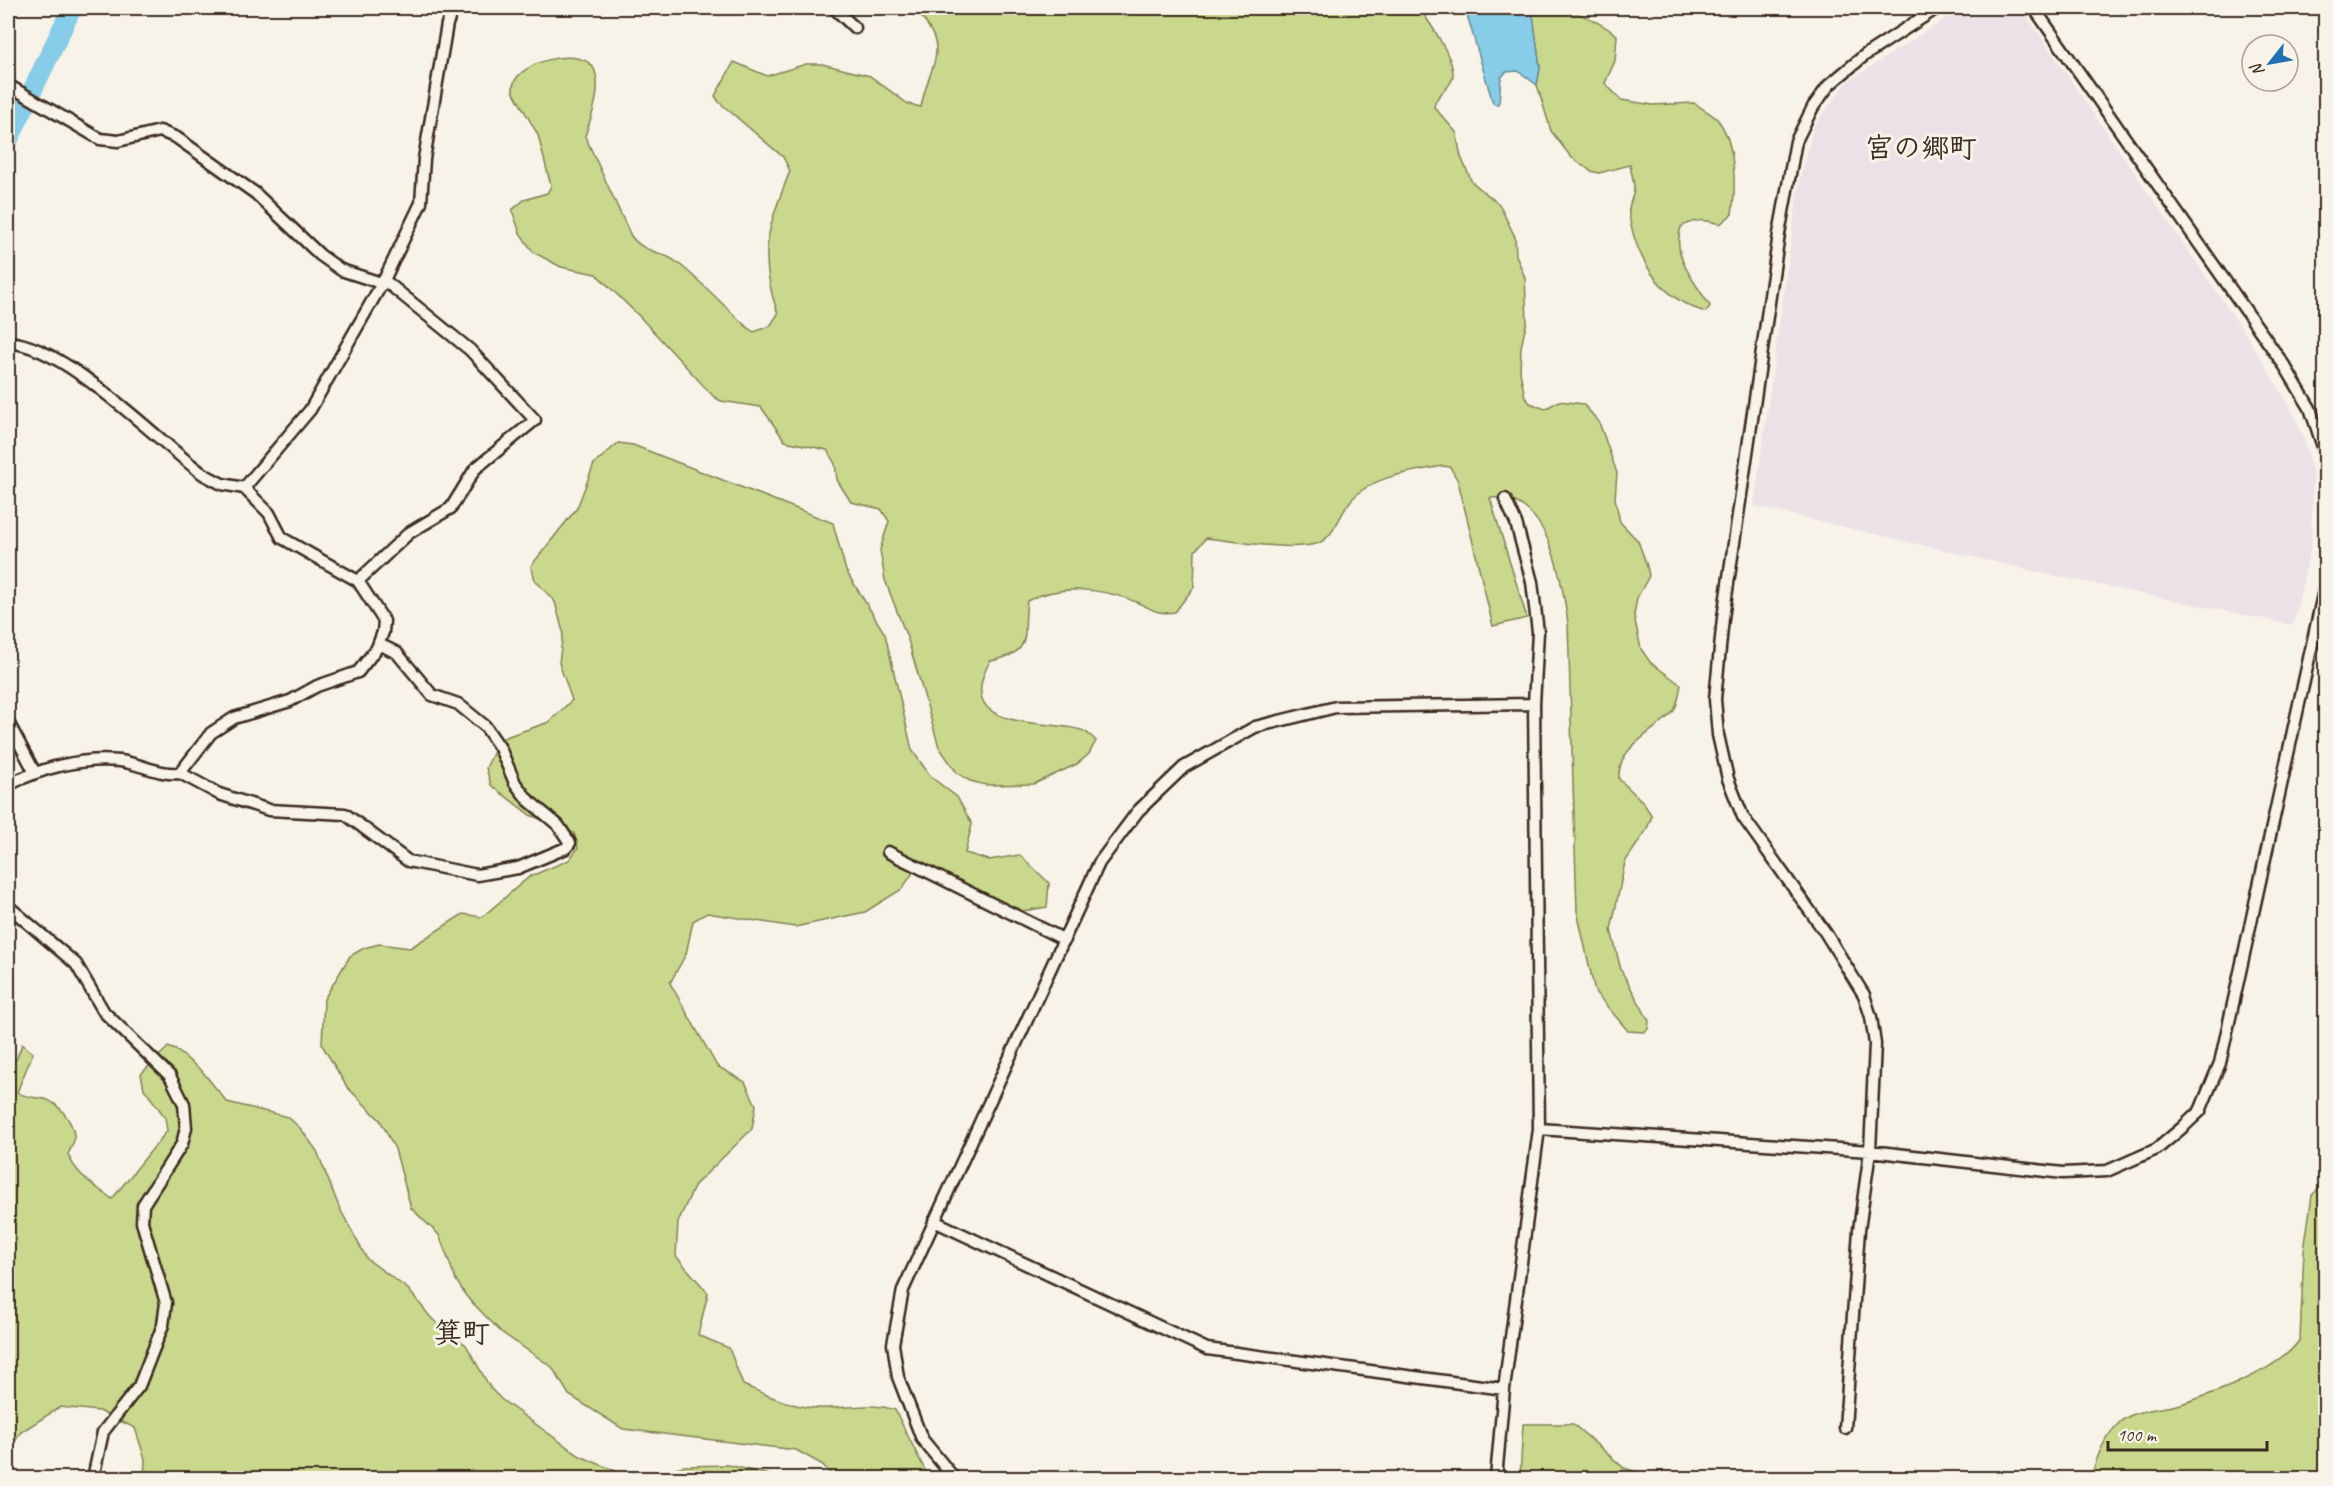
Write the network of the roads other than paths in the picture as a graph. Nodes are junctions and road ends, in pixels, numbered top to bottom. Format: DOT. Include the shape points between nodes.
graph roads {
  1 [pos="453,8"];
  2 [pos="834,8"];
  3 [pos="1937,8"];
  4 [pos="2034,8"];
  5 [pos="855,28"];
  6 [pos="8,85"];
  7 [pos="382,281"];
  8 [pos="8,342"];
  9 [pos="2325,456"];
  10 [pos="244,488"];
  11 [pos="1505,499"];
  12 [pos="358,581"];
  13 [pos="2325,582"];
  14 [pos="379,644"];
  15 [pos="1534,704"];
  16 [pos="8,722"];
  17 [pos="34,771"];
  18 [pos="180,773"];
  19 [pos="8,785"];
  20 [pos="888,852"];
  21 [pos="8,906"];
  22 [pos="1065,940"];
  23 [pos="1539,1130"];
  24 [pos="1870,1151"];
  25 [pos="934,1221"];
  26 [pos="1504,1389"];
  27 [pos="1845,1428"];
  28 [pos="93,1479"];
  29 [pos="954,1479"];
  30 [pos="1496,1479"];
  1 -- 7 [label="street" via="424,159 421,203"];
  2 -- 5 [label="street"];
  3 -- 24 [label="street" via="1865,55 1829,85 1796,141 1723,618 1715,699 1728,779 1743,817 1825,932 1864,995 1875,1044"];
  4 -- 9 [label="street" via="2286,368 2310,408"];
  6 -- 7 [label="street" via="110,142 160,132 177,138 255,192 341,270"];
  7 -- 10 [label="street" via="310,410"];
  7 -- 12 [label="street" via="470,350 535,420 475,469 451,508 409,533"];
  8 -- 10 [label="street" via="35,348 52,357 97,388 203,474 222,484"];
  10 -- 12 [label="street" via="269,513 282,538"];
  11 -- 15 [label="street" via="1532,582 1538,632"];
  12 -- 14 [label="street" via="384,621"];
  13 -- 24 [label="street" via="2220,1063 2200,1111 2157,1149 2107,1171 2063,1173"];
  14 -- 18 [label="street" via="358,672 317,686 290,701 234,718 211,733"];
  14 -- 18 [label="street" via="397,653 432,695 458,704 485,726 500,748 515,783 528,800 558,825 570,843 566,848 518,868 477,875 408,861 345,814 269,810 219,794"];
  15 -- 22 [label="street" via="1336,707 1255,727 1184,768 1138,811 1099,863"];
  15 -- 23 [label="street"];
  16 -- 17 [label="street"];
  17 -- 18 [label="street" via="85,761 121,761 169,774"];
  17 -- 19 [label="street"];
  20 -- 22 [label="street"];
  21 -- 28 [label="street" via="75,964 104,1012 170,1076 184,1104 186,1128 182,1144 143,1205 142,1222 166,1303 163,1325 139,1386 103,1432"];
  22 -- 25 [label="street"];
  23 -- 24 [label="street"];
  23 -- 26 [label="street"];
  24 -- 27 [label="street" via="1859,1230"];
  25 -- 26 [label="street" via="1207,1349"];
  25 -- 29 [label="street" via="903,1290 893,1344 898,1377 922,1439"];
  26 -- 30 [label="street"];
}
